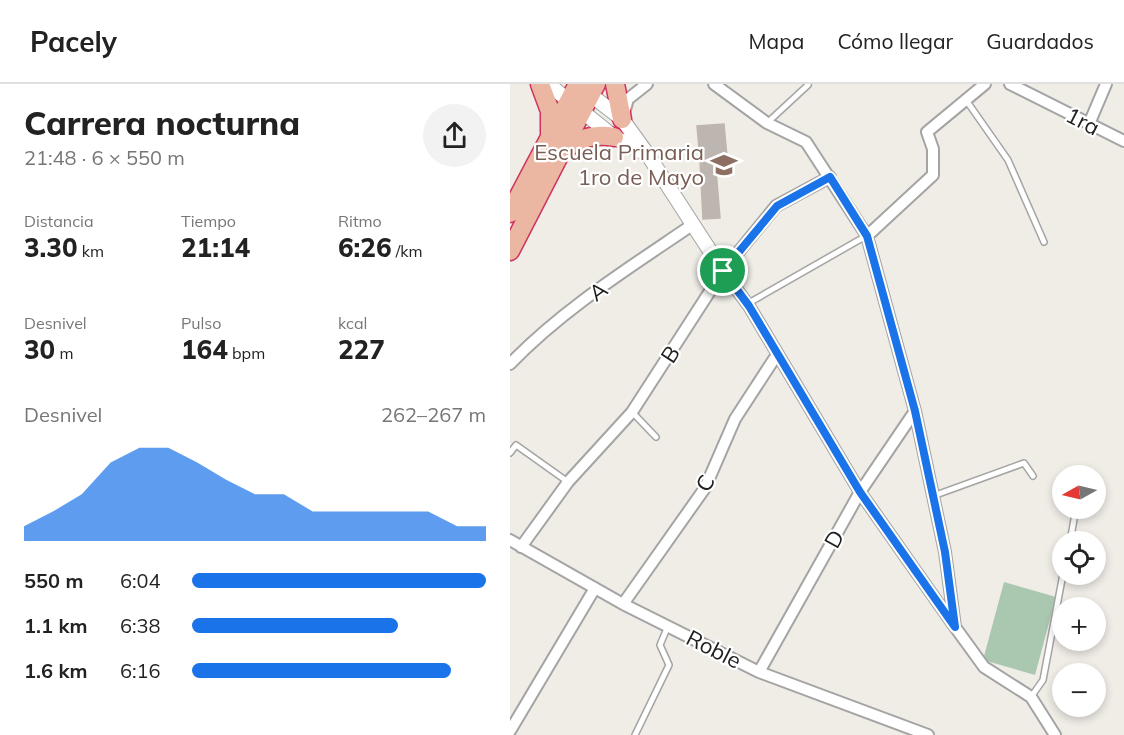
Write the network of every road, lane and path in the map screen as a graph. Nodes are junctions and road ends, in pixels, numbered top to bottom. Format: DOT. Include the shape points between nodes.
graph roads {
  1 [pos="540,84"];
  2 [pos="548,84"];
  3 [pos="615,84"];
  4 [pos="647,84"];
  5 [pos="714,84"];
  6 [pos="985,84"];
  7 [pos="1010,84"];
  8 [pos="1106,84"];
  9 [pos="808,85"];
  10 [pos="581,92"];
  11 [pos="966,100"];
  12 [pos="621,119"];
  13 [pos="767,123"];
  14 [pos="1089,124"];
  15 [pos="614,137"];
  16 [pos="1124,141"];
  17 [pos="555,144"];
  18 [pos="648,155"];
  19 [pos="830,177"];
  20 [pos="510,213"];
  21 [pos="692,225"];
  22 [pos="867,236"];
  23 [pos="1044,242"];
  24 [pos="510,251"];
  25 [pos="723,271"];
  26 [pos="747,304"];
  27 [pos="776,356"];
  28 [pos="510,364"];
  29 [pos="915,411"];
  30 [pos="632,412"];
  31 [pos="656,437"];
  32 [pos="510,453"];
  33 [pos="1033,476"];
  34 [pos="568,482"];
  35 [pos="860,492"];
  36 [pos="933,496"];
  37 [pos="510,540"];
  38 [pos="521,547"];
  39 [pos="1062,585"];
  40 [pos="595,588"];
  41 [pos="623,604"];
  42 [pos="668,626"];
  43 [pos="955,627"];
  44 [pos="759,672"];
  45 [pos="1031,697"];
  46 [pos="510,731"];
  47 [pos="635,735"];
  48 [pos="928,735"];
  49 [pos="1055,735"];
  1 -- 17 [label="highway" via="550,111"];
  2 -- 10 [label="street"];
  3 -- 12 [label="highway"];
  4 -- 12 [label="street" via="628,99"];
  5 -- 13 [label="street"];
  6 -- 11 [label="street"];
  7 -- 14 [label="street, 1ra"];
  8 -- 14 [label="street"];
  9 -- 13 [label="lane"];
  10 -- 12 [label="street"];
  10 -- 15 [label="street"];
  10 -- 17 [label="highway"];
  11 -- 22 [label="street" via="927,132 933,149 933,175"];
  11 -- 23 [label="lane" via="1008,160"];
  12 -- 18 [label="street"];
  13 -- 19 [label="street" via="806,142"];
  14 -- 16 [label="street, 1ra"];
  15 -- 17 [label="highway" via="597,134"];
  15 -- 18 [label="street"];
  17 -- 20 [label="highway"];
  17 -- 24 [label="highway"];
  18 -- 21 [label="street"];
  19 -- 22 [label="street"];
  19 -- 25 [label="street, B" via="777,206"];
  21 -- 25 [label="street"];
  21 -- 28 [label="street, A" via="601,287"];
  22 -- 26 [label="lane"];
  22 -- 29 [label="street"];
  25 -- 26 [label="street"];
  25 -- 30 [label="street, B"];
  26 -- 27 [label="street"];
  27 -- 35 [label="street"];
  27 -- 41 [label="street, C" via="735,419 705,488"];
  29 -- 35 [label="street, D"];
  29 -- 36 [label="street"];
  30 -- 31 [label="lane"];
  30 -- 34 [label="street, B"];
  32 -- 34 [label="lane" via="516,445"];
  33 -- 36 [label="lane" via="1024,463"];
  34 -- 38 [label="street, B"];
  35 -- 43 [label="street"];
  35 -- 44 [label="street, D"];
  36 -- 43 [label="street"];
  37 -- 38 [label="street, Roble"];
  38 -- 40 [label="street, Roble"];
  39 -- 45 [label="lane" via="1043,680"];
  40 -- 41 [label="street, Roble"];
  40 -- 46 [label="street"];
  41 -- 42 [label="street, Roble"];
  42 -- 44 [label="street, Roble"];
  42 -- 47 [label="lane" via="660,645 669,665"];
  43 -- 45 [label="street" via="984,667"];
  44 -- 48 [label="street, Roble"];
  45 -- 49 [label="street"];
}
